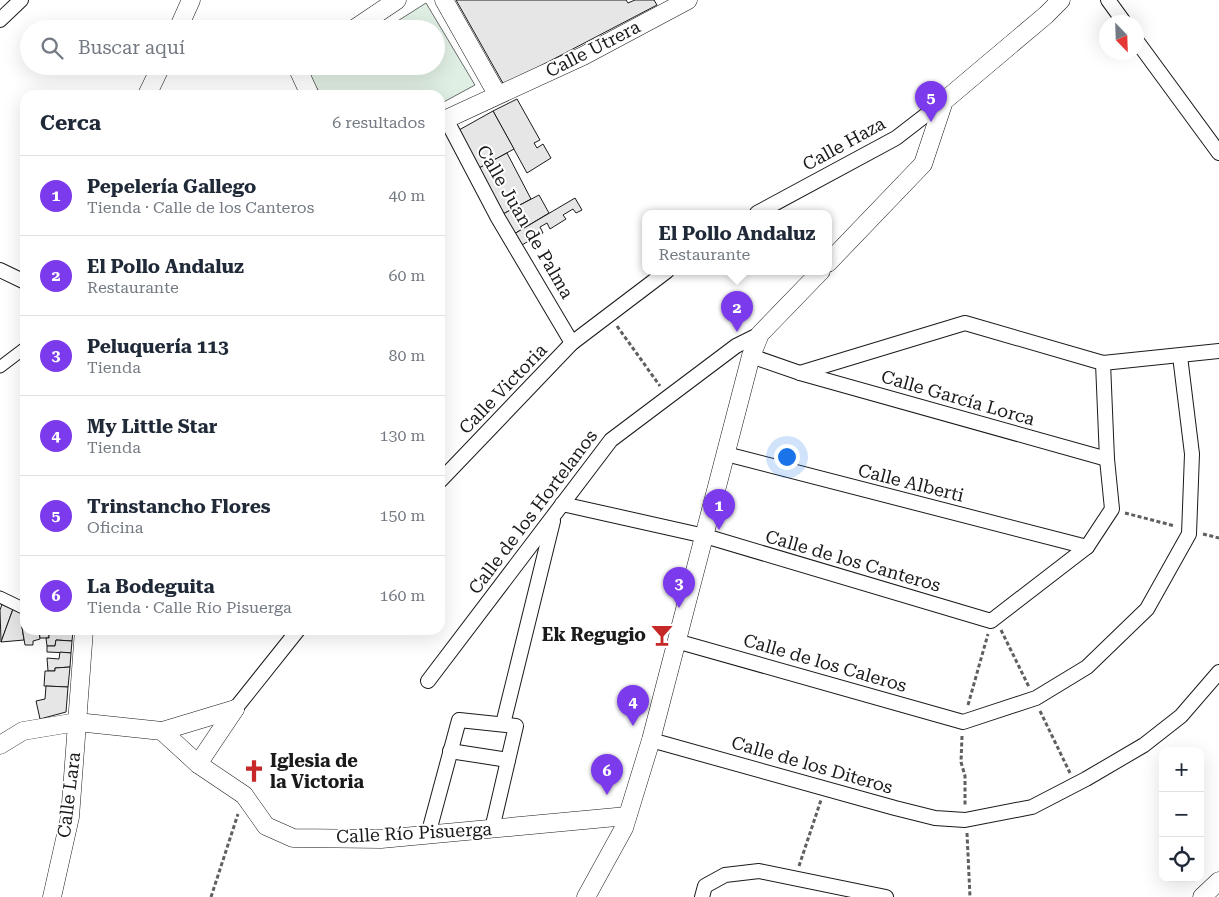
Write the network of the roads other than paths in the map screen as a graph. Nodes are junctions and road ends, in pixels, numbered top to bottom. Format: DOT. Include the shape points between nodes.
graph roads {
  1 [pos="20,0"];
  2 [pos="191,0"];
  3 [pos="397,0"];
  4 [pos="444,0"];
  5 [pos="688,0"];
  6 [pos="1061,0"];
  7 [pos="1108,0"];
  8 [pos="1119,15"];
  9 [pos="0,20"];
  10 [pos="182,20"];
  11 [pos="367,20"];
  12 [pos="1144,51"];
  13 [pos="157,75"];
  14 [pos="301,75"];
  15 [pos="149,90"];
  16 [pos="308,90"];
  17 [pos="497,94"];
  18 [pos="944,101"];
  19 [pos="445,119"];
  20 [pos="445,124"];
  21 [pos="1219,153"];
  22 [pos="763,210"];
  23 [pos="832,259"];
  24 [pos="0,270"];
  25 [pos="662,275"];
  26 [pos="816,275"];
  27 [pos="20,280"];
  28 [pos="760,334"];
  29 [pos="572,343"];
  30 [pos="1219,351"];
  31 [pos="20,352"];
  32 [pos="751,356"];
  33 [pos="1180,356"];
  34 [pos="1103,363"];
  35 [pos="0,367"];
  36 [pos="800,373"];
  37 [pos="726,454"];
  38 [pos="1106,459"];
  39 [pos="445,476"];
  40 [pos="559,510"];
  41 [pos="705,536"];
  42 [pos="1087,547"];
  43 [pos="0,597"];
  44 [pos="20,606"];
  45 [pos="84,635"];
  46 [pos="294,635"];
  47 [pos="676,641"];
  48 [pos="1219,672"];
  49 [pos="428,680"];
  50 [pos="235,709"];
  51 [pos="77,722"];
  52 [pos="503,724"];
  53 [pos="162,732"];
  54 [pos="651,740"];
  55 [pos="0,745"];
  56 [pos="450,751"];
  57 [pos="508,760"];
  58 [pos="198,764"];
  59 [pos="627,816"];
  60 [pos="492,829"];
  61 [pos="428,834"];
  62 [pos="1219,881"];
  63 [pos="591,895"];
  64 [pos="877,896"];
  65 [pos="52,897"];
  66 [pos="702,897"];
  67 [pos="1202,897"];
  1 -- 9 [label="street"];
  2 -- 10 [label="street"];
  3 -- 11 [label="street"];
  4 -- 17 [label="street"];
  5 -- 17 [label="street, Calle Utrera" via="583,56"];
  6 -- 18 [label="street"];
  7 -- 8 [label="street"];
  12 -- 21 [label="street"];
  13 -- 15 [label="street"];
  14 -- 16 [label="street"];
  17 -- 19 [label="street, Calle Utrera"];
  18 -- 22 [label="street, Calle Haza" via="896,138"];
  18 -- 23 [label="street" via="923,164"];
  20 -- 29 [label="street, Calle Juan de Palma"];
  24 -- 27 [label="street"];
  25 -- 29 [label="street"];
  26 -- 28 [label="street"];
  28 -- 32 [label="street"];
  28 -- 40 [label="street, Calle de los Hortelanos" via="736,346 610,440"];
  29 -- 39 [label="street, Calle Victoria"];
  30 -- 33 [label="street"];
  31 -- 35 [label="street"];
  32 -- 36 [label="street, Calle García Lorca"];
  32 -- 37 [label="street"];
  33 -- 34 [label="street"];
  33 -- 47 [label="street, Calle de los Caleros" via="1192,454 1189,534 1147,609 1087,667 1036,698 964,722"];
  34 -- 36 [label="street" via="965,322"];
  34 -- 38 [label="street"];
  36 -- 38 [label="street, Calle García Lorca"];
  37 -- 41 [label="street"];
  37 -- 42 [label="street, Calle Alberti"];
  38 -- 42 [label="street" via="1112,509"];
  40 -- 41 [label="street, Calle de los Canteros"];
  40 -- 49 [label="street, Calle de los Hortelanos"];
  40 -- 52 [label="street"];
  41 -- 42 [label="street, Calle de los Canteros" via="991,621"];
  41 -- 47 [label="street"];
  43 -- 44 [label="street"];
  45 -- 51 [label="street, Calle Lara"];
  46 -- 50 [label="street"];
  47 -- 54 [label="street"];
  48 -- 54 [label="street, Calle de los Diteros" via="1182,716 1144,745 1086,780 1032,807 966,820 935,818"];
  50 -- 53 [label="street"];
  50 -- 58 [label="street"];
  51 -- 53 [label="street"];
  51 -- 55 [label="street" via="23,731"];
  51 -- 65 [label="street, Calle Lara" via="70,817"];
  52 -- 56 [label="street" via="458,720"];
  52 -- 57 [label="street" via="516,726"];
  53 -- 58 [label="street, Calle Río Pisuerga"];
  54 -- 59 [label="street"];
  56 -- 57 [label="street"];
  56 -- 61 [label="street"];
  57 -- 60 [label="street"];
  58 -- 61 [label="street, Calle Río Pisuerga" via="244,795 266,826 293,838 381,839"];
  59 -- 60 [label="street, Calle Río Pisuerga"];
  59 -- 63 [label="street"];
  60 -- 61 [label="street, Calle Río Pisuerga"];
  62 -- 67 [label="street"];
  64 -- 66 [label="street" via="759,871 725,875 705,886"];
}
